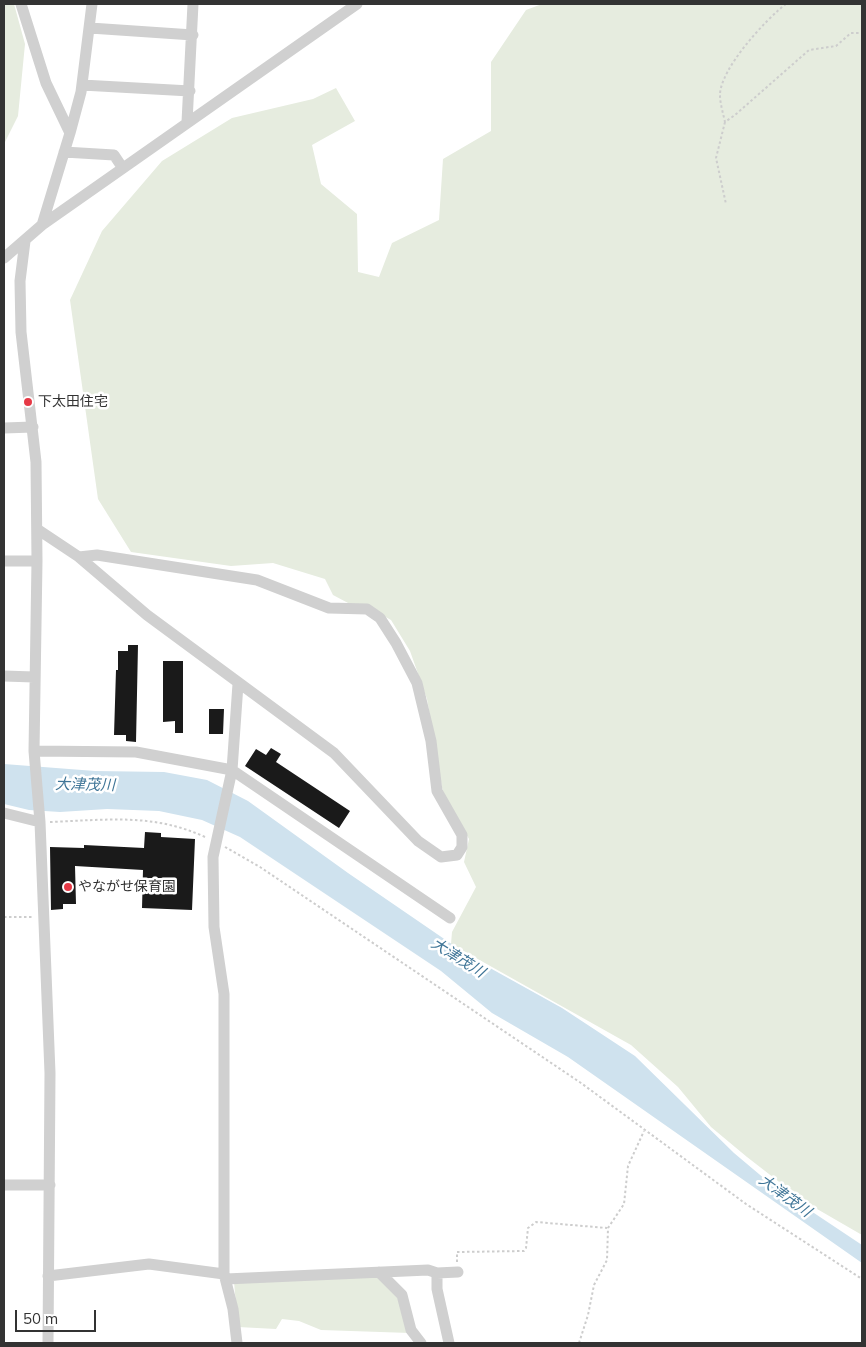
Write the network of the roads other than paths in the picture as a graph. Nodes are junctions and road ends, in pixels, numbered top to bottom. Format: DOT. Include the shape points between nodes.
graph roads {
  1 [pos="21,4"];
  2 [pos="92,4"];
  3 [pos="193,4"];
  4 [pos="357,4"];
  5 [pos="90,28"];
  6 [pos="193,35"];
  7 [pos="82,85"];
  8 [pos="190,91"];
  9 [pos="187,122"];
  10 [pos="70,133"];
  11 [pos="64,152"];
  12 [pos="122,167"];
  13 [pos="42,225"];
  14 [pos="25,241"];
  15 [pos="4,258"];
  16 [pos="33,427"];
  17 [pos="4,428"];
  18 [pos="37,529"];
  19 [pos="79,557"];
  20 [pos="4,561"];
  21 [pos="37,561"];
  22 [pos="4,676"];
  23 [pos="34,677"];
  24 [pos="238,684"];
  25 [pos="34,750"];
  26 [pos="232,770"];
  27 [pos="4,813"];
  28 [pos="40,822"];
  29 [pos="450,918"];
  30 [pos="50,1185"];
  31 [pos="4,1186"];
  32 [pos="385,1272"];
  33 [pos="458,1272"];
  34 [pos="437,1273"];
  35 [pos="48,1276"];
  36 [pos="225,1276"];
  37 [pos="48,1343"];
  38 [pos="237,1343"];
  39 [pos="421,1343"];
  40 [pos="449,1343"];
  1 -- 10 [label="street" via="46,83"];
  2 -- 5 [label="street"];
  3 -- 6 [label="street"];
  4 -- 9 [label="street"];
  5 -- 6 [label="street"];
  5 -- 7 [label="street"];
  6 -- 8 [label="street"];
  7 -- 8 [label="street"];
  7 -- 10 [label="street"];
  8 -- 9 [label="street"];
  9 -- 12 [label="street"];
  10 -- 11 [label="street"];
  11 -- 12 [label="street" via="114,155"];
  11 -- 13 [label="street"];
  12 -- 13 [label="street"];
  13 -- 14 [label="street"];
  14 -- 15 [label="street"];
  14 -- 16 [label="street" via="20,281 21,332"];
  16 -- 17 [label="street"];
  16 -- 18 [label="street"];
  18 -- 19 [label="street"];
  18 -- 21 [label="street"];
  19 -- 24 [label="street" via="147,615"];
  19 -- 24 [label="street" via="97,555 257,580 329,608 367,609 380,618 417,683 431,741 437,791 462,836 462,847 457,855 441,857 418,841 334,753"];
  20 -- 21 [label="street"];
  21 -- 23 [label="street"];
  22 -- 23 [label="street"];
  23 -- 25 [label="street"];
  24 -- 26 [label="street"];
  25 -- 26 [label="street" via="136,752"];
  25 -- 28 [label="street"];
  26 -- 29 [label="street"];
  26 -- 36 [label="street" via="213,857 214,927 224,994"];
  27 -- 28 [label="street"];
  28 -- 30 [label="street" via="50,1073"];
  30 -- 31 [label="street"];
  30 -- 35 [label="street"];
  32 -- 34 [label="street" via="428,1270"];
  32 -- 36 [label="street"];
  32 -- 39 [label="street" via="402,1295 411,1330"];
  33 -- 34 [label="street"];
  34 -- 40 [label="street" via="437,1289"];
  35 -- 36 [label="street" via="149,1264"];
  35 -- 37 [label="street"];
  36 -- 38 [label="street"];
}
